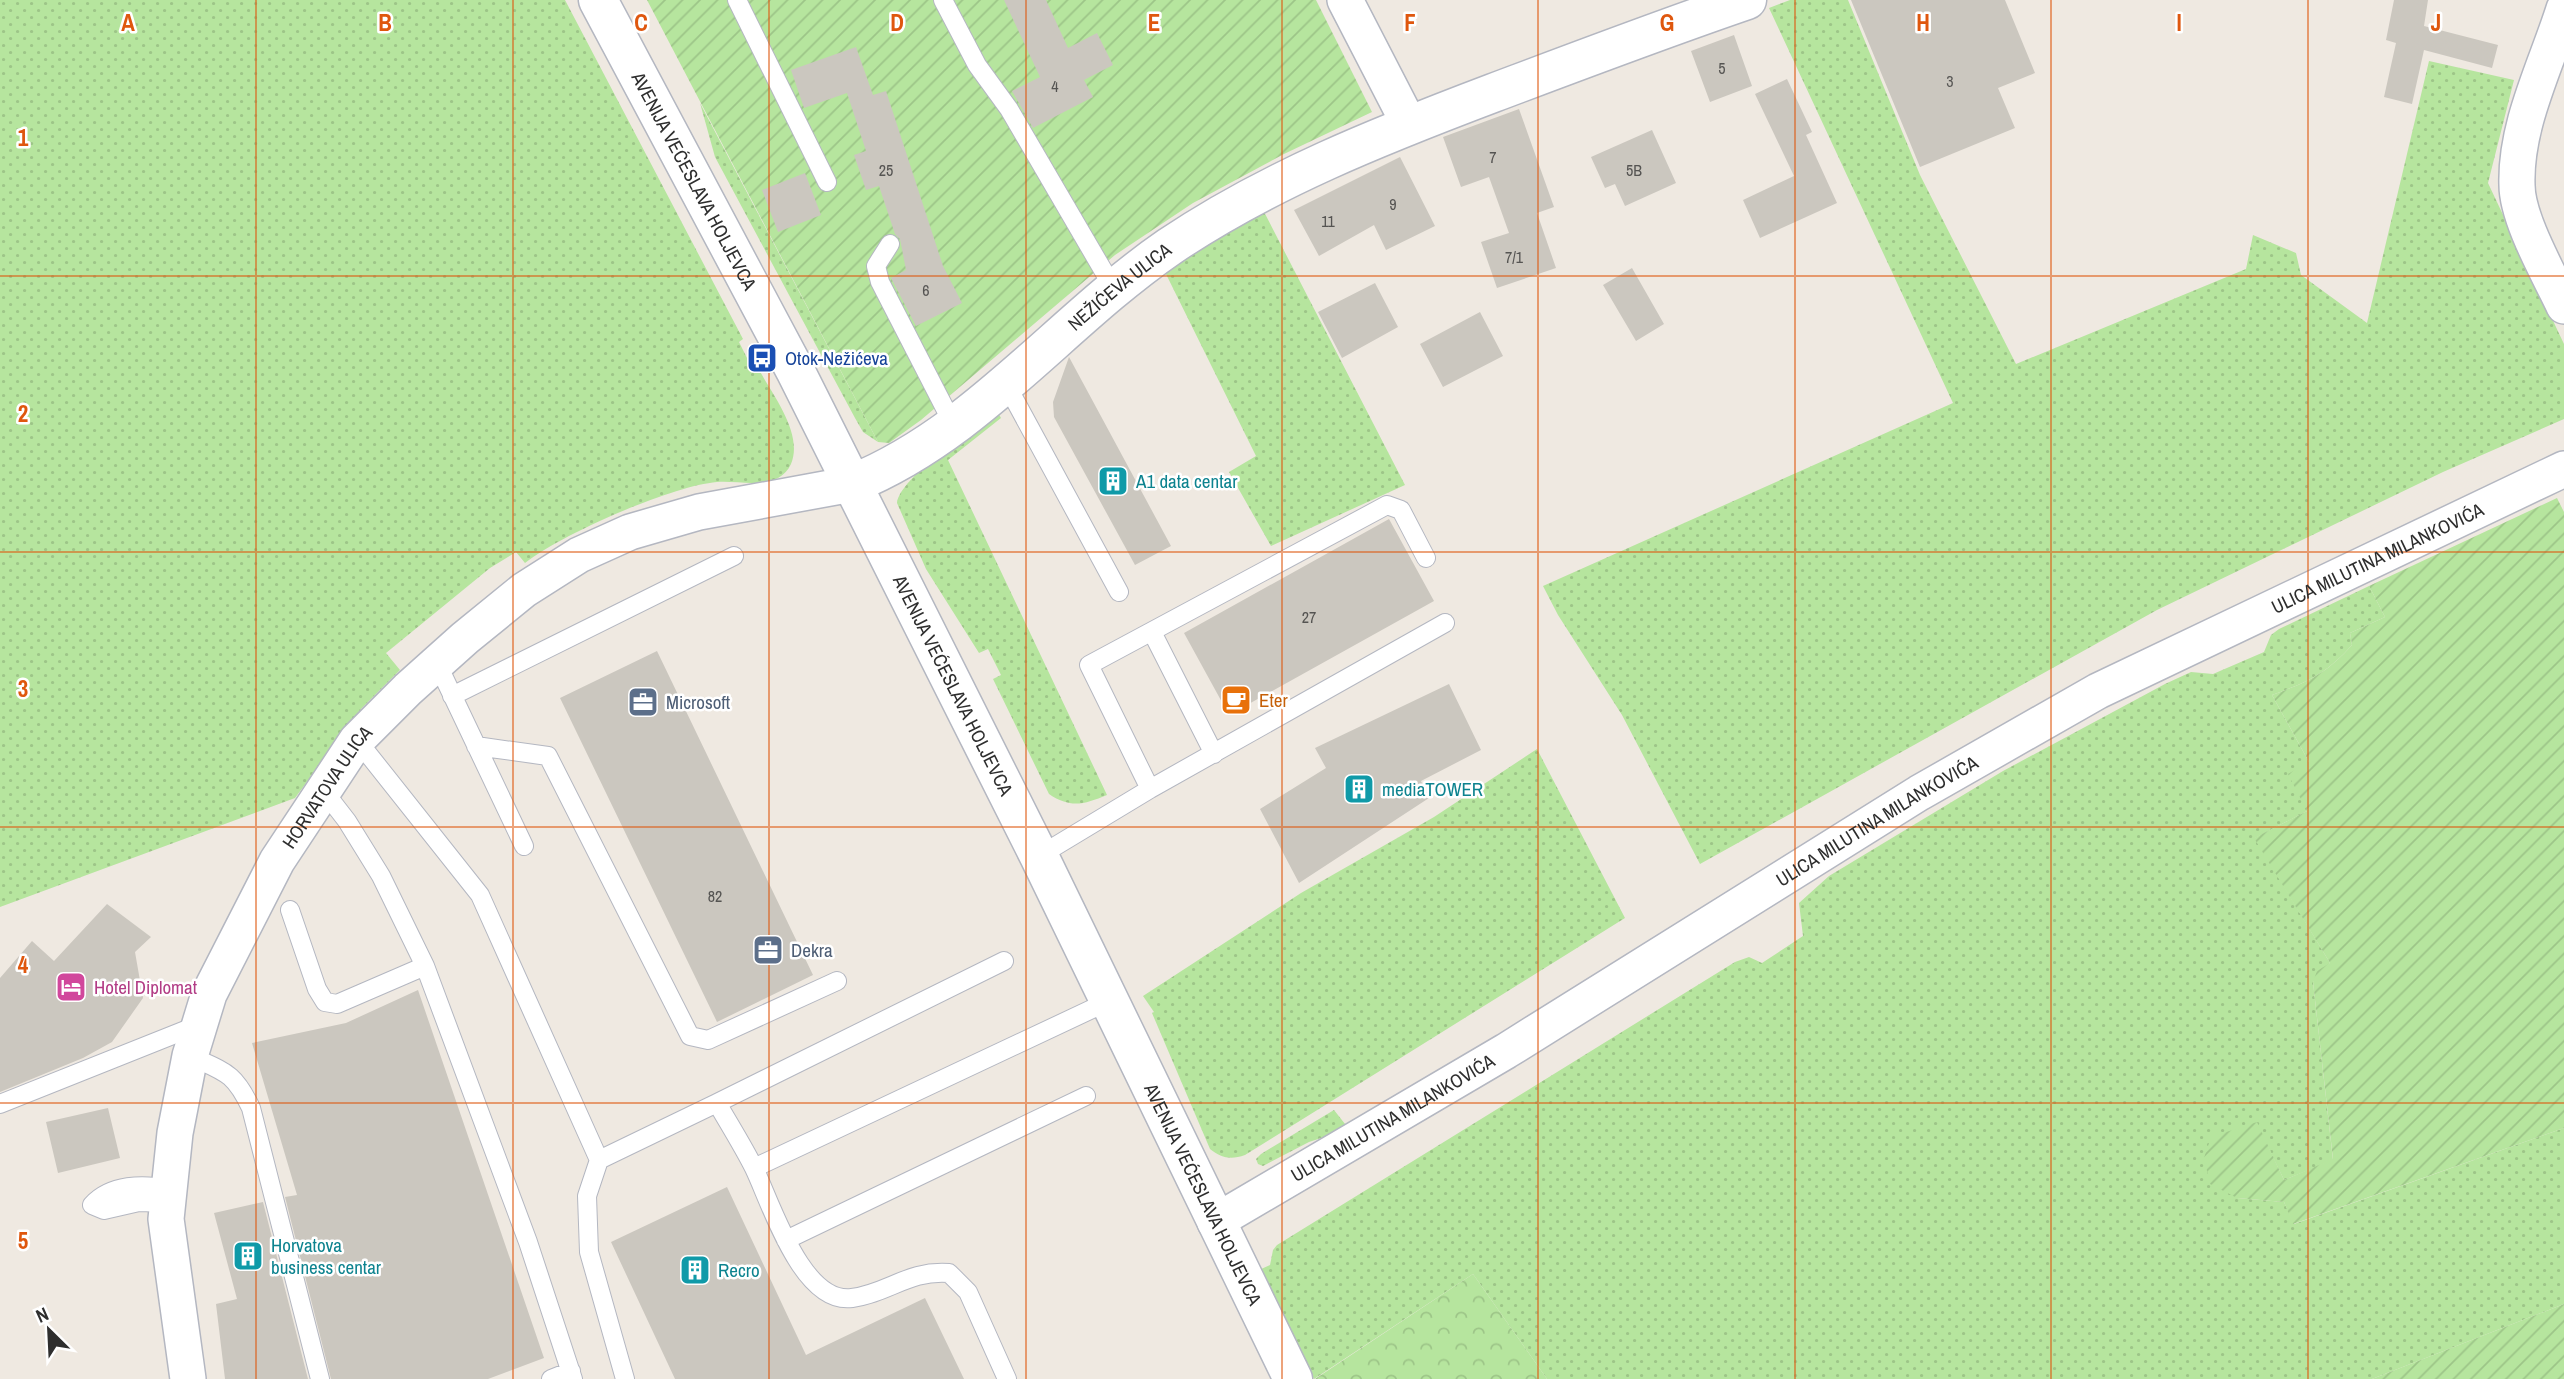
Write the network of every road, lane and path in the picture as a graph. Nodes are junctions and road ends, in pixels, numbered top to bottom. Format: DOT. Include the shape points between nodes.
graph roads {
  1 [pos="598,0"];
  2 [pos="737,0"];
  3 [pos="943,0"];
  4 [pos="1345,0"];
  5 [pos="1747,0"];
  6 [pos="2563,15"];
  7 [pos="1409,124"];
  8 [pos="827,182"];
  9 [pos="890,244"];
  10 [pos="1114,289"];
  11 [pos="2564,306"];
  12 [pos="1005,382"];
  13 [pos="954,426"];
  14 [pos="2564,469"];
  15 [pos="852,484"];
  16 [pos="734,556"];
  17 [pos="1426,558"];
  18 [pos="1119,592"];
  19 [pos="1445,623"];
  20 [pos="1152,632"];
  21 [pos="437,663"];
  22 [pos="453,696"];
  23 [pos="357,740"];
  24 [pos="476,746"];
  25 [pos="1214,754"];
  26 [pos="323,789"];
  27 [pos="1150,789"];
  28 [pos="524,846"];
  29 [pos="1039,856"];
  30 [pos="290,910"];
  31 [pos="1003,961"];
  32 [pos="425,966"];
  33 [pos="837,981"];
  34 [pos="1109,1001"];
  35 [pos="200,1024"];
  36 [pos="190,1056"];
  37 [pos="1086,1096"];
  38 [pos="717,1103"];
  39 [pos="0,1104"];
  40 [pos="599,1160"];
  41 [pos="754,1168"];
  42 [pos="1215,1222"];
  43 [pos="786,1240"];
  44 [pos="572,1375"];
  45 [pos="188,1379"];
  46 [pos="320,1379"];
  47 [pos="551,1379"];
  48 [pos="625,1379"];
  49 [pos="1007,1379"];
  50 [pos="1293,1379"];
  1 -- 15 [label="street, AVENIJA VEĆESLAVA HOLJEVCA"];
  2 -- 8 [label="lane"];
  3 -- 10 [label="lane"];
  4 -- 7 [label="street"];
  5 -- 7 [label="street, NEŽIĆEVA ULICA"];
  6 -- 11 [label="street" via="2521,137 2516,188 2532,240"];
  7 -- 10 [label="street, NEŽIĆEVA ULICA" via="1212,220"];
  9 -- 13 [label="lane" via="876,266 880,282"];
  10 -- 12 [label="street, NEŽIĆEVA ULICA"];
  12 -- 13 [label="street, NEŽIĆEVA ULICA"];
  12 -- 18 [label="lane"];
  13 -- 15 [label="street, NEŽIĆEVA ULICA" via="903,460"];
  14 -- 42 [label="street, ULICA MILUTINA MILANKOVIĆA" via="2098,691 1919,793 1506,1051"];
  15 -- 21 [label="street, HORVATOVA ULICA" via="711,510 630,532 579,555 524,590"];
  15 -- 29 [label="street, AVENIJA VEĆESLAVA HOLJEVCA"];
  16 -- 22 [label="lane"];
  17 -- 20 [label="lane" via="1401,510 1387,505"];
  19 -- 25 [label="lane"];
  20 -- 25 [label="lane"];
  20 -- 27 [label="lane" via="1089,665"];
  21 -- 22 [label="lane"];
  21 -- 23 [label="street, HORVATOVA ULICA"];
  22 -- 24 [label="lane"];
  23 -- 26 [label="street, HORVATOVA ULICA"];
  23 -- 40 [label="lane" via="480,895"];
  24 -- 28 [label="lane"];
  24 -- 33 [label="lane" via="548,756 690,1036 708,1040"];
  25 -- 27 [label="lane"];
  26 -- 32 [label="lane" via="381,876"];
  26 -- 35 [label="street, HORVATOVA ULICA" via="277,861 209,993"];
  27 -- 29 [label="lane"];
  29 -- 34 [label="street, AVENIJA VEĆESLAVA HOLJEVCA"];
  30 -- 32 [label="lane" via="325,1002 337,1004"];
  31 -- 38 [label="lane"];
  32 -- 44 [label="lane" via="528,1242"];
  34 -- 41 [label="lane"];
  34 -- 42 [label="street, AVENIJA VEĆESLAVA HOLJEVCA"];
  35 -- 36 [label="street, HORVATOVA ULICA"];
  35 -- 39 [label="lane"];
  36 -- 45 [label="street, HORVATOVA ULICA" via="168,1196 168,1233"];
  36 -- 46 [label="lane" via="239,1083 251,1108"];
  37 -- 43 [label="lane"];
  38 -- 40 [label="lane"];
  38 -- 41 [label="lane"];
  40 -- 48 [label="lane" via="587,1196 586,1228"];
  41 -- 43 [label="lane"];
  42 -- 50 [label="street, AVENIJA VEĆESLAVA HOLJEVCA"];
  43 -- 49 [label="lane" via="813,1282 827,1293 850,1299 925,1271 949,1272 968,1292"];
  44 -- 47 [label="lane"];
}
